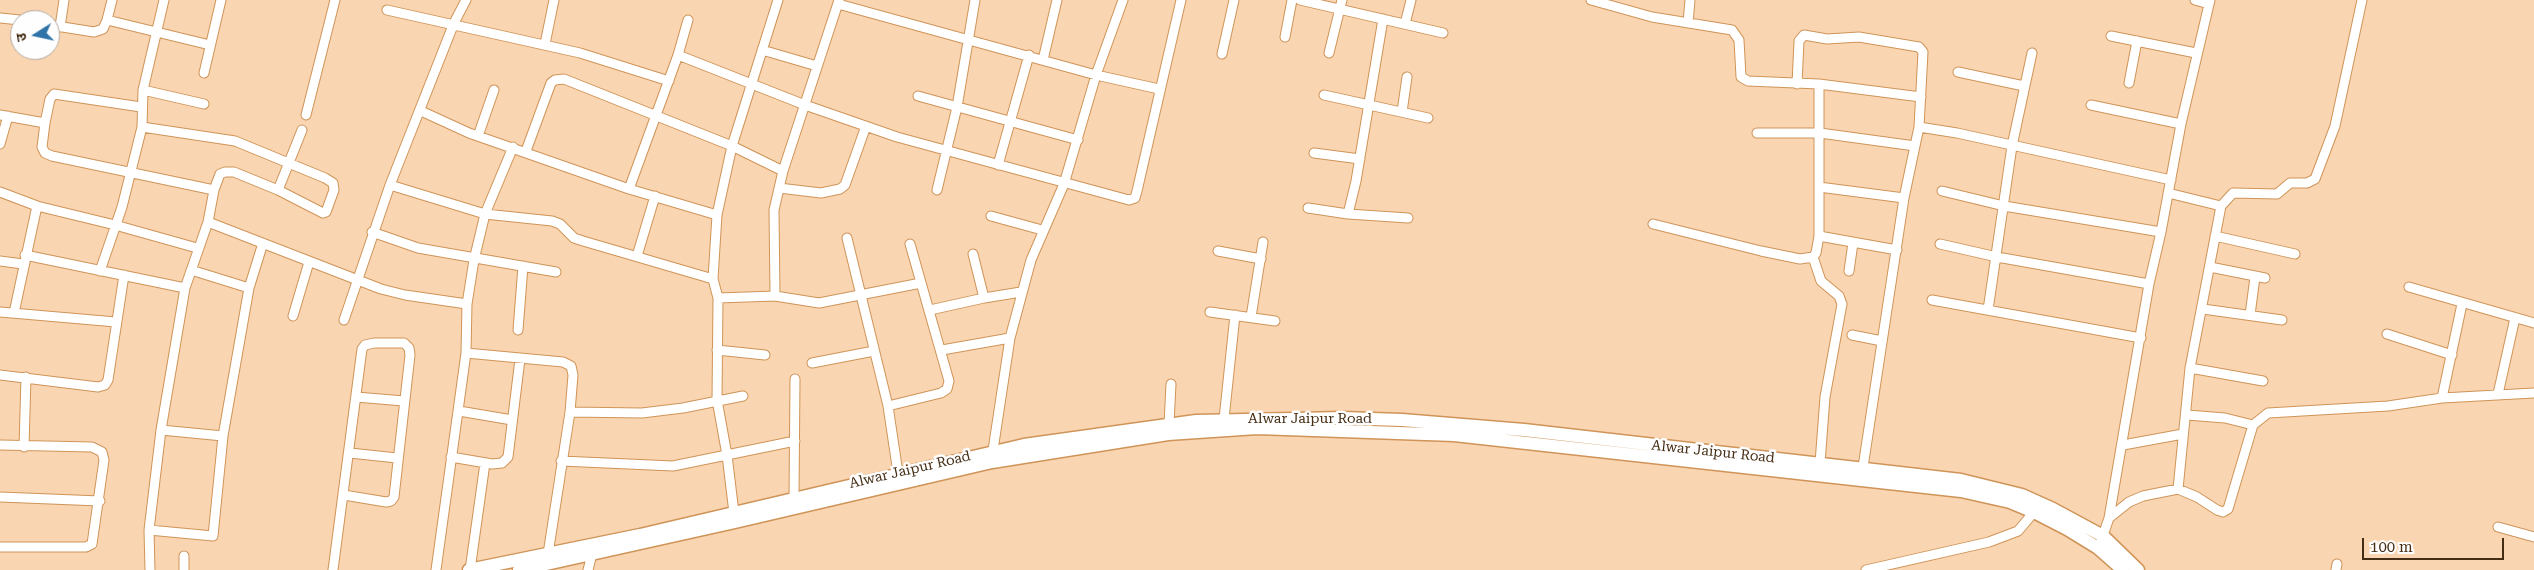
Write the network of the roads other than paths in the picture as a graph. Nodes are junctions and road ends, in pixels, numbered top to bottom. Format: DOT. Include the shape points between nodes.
graph roads {
  1 [pos="64,0"];
  2 [pos="112,0"];
  3 [pos="164,0"];
  4 [pos="221,0"];
  5 [pos="335,0"];
  6 [pos="466,0"];
  7 [pos="554,0"];
  8 [pos="778,0"];
  9 [pos="974,0"];
  10 [pos="1057,0"];
  11 [pos="1124,0"];
  12 [pos="1181,0"];
  13 [pos="1234,0"];
  14 [pos="1292,0"];
  15 [pos="1300,0"];
  16 [pos="1411,0"];
  17 [pos="1591,0"];
  18 [pos="1690,0"];
  19 [pos="2195,0"];
  20 [pos="2362,0"];
  21 [pos="839,2"];
  22 [pos="2209,2"];
  23 [pos="1341,4"];
  24 [pos="387,10"];
  25 [pos="1383,19"];
  26 [pos="107,20"];
  27 [pos="688,20"];
  28 [pos="1688,23"];
  29 [pos="454,24"];
  30 [pos="1405,24"];
  31 [pos="60,27"];
  32 [pos="156,30"];
  33 [pos="1443,33"];
  34 [pos="2111,36"];
  35 [pos="1285,37"];
  36 [pos="968,40"];
  37 [pos="2137,41"];
  38 [pos="545,44"];
  39 [pos="210,45"];
  40 [pos="762,50"];
  41 [pos="1329,53"];
  42 [pos="2032,53"];
  43 [pos="2196,53"];
  44 [pos="1222,54"];
  45 [pos="678,55"];
  46 [pos="1029,55"];
  47 [pos="1043,60"];
  48 [pos="818,66"];
  49 [pos="1958,72"];
  50 [pos="204,73"];
  51 [pos="1096,75"];
  52 [pos="1407,77"];
  53 [pos="669,81"];
  54 [pos="2129,83"];
  55 [pos="751,84"];
  56 [pos="1797,84"];
  57 [pos="1819,84"];
  58 [pos="2024,86"];
  59 [pos="1159,89"];
  60 [pos="143,90"];
  61 [pos="494,90"];
  62 [pos="1324,95"];
  63 [pos="918,96"];
  64 [pos="1921,97"];
  65 [pos="204,104"];
  66 [pos="804,105"];
  67 [pos="1368,105"];
  68 [pos="2091,105"];
  69 [pos="141,107"];
  70 [pos="957,107"];
  71 [pos="421,111"];
  72 [pos="1402,112"];
  73 [pos="306,115"];
  74 [pos="655,115"];
  75 [pos="4,116"];
  76 [pos="1428,118"];
  77 [pos="1009,122"];
  78 [pos="45,124"];
  79 [pos="2181,124"];
  80 [pos="866,126"];
  81 [pos="142,127"];
  82 [pos="1919,127"];
  83 [pos="302,130"];
  84 [pos="1757,133"];
  85 [pos="1820,133"];
  86 [pos="478,136"];
  87 [pos="1078,140"];
  88 [pos="0,144"];
  89 [pos="732,146"];
  90 [pos="1915,146"];
  91 [pos="2012,146"];
  92 [pos="514,147"];
  93 [pos="946,150"];
  94 [pos="526,151"];
  95 [pos="1314,153"];
  96 [pos="1360,158"];
  97 [pos="288,162"];
  98 [pos="998,165"];
  99 [pos="130,171"];
  100 [pos="783,171"];
  101 [pos="2171,180"];
  102 [pos="1064,184"];
  103 [pos="390,185"];
  104 [pos="1819,187"];
  105 [pos="779,188"];
  106 [pos="629,189"];
  107 [pos="214,190"];
  108 [pos="278,190"];
  109 [pos="937,190"];
  110 [pos="1942,191"];
  111 [pos="0,192"];
  112 [pos="2168,193"];
  113 [pos="655,196"];
  114 [pos="1904,198"];
  115 [pos="37,206"];
  116 [pos="2004,206"];
  117 [pos="2221,206"];
  118 [pos="1308,208"];
  119 [pos="486,214"];
  120 [pos="1348,214"];
  121 [pos="717,215"];
  122 [pos="991,216"];
  123 [pos="1408,218"];
  124 [pos="208,222"];
  125 [pos="1653,224"];
  126 [pos="115,225"];
  127 [pos="1042,230"];
  128 [pos="372,232"];
  129 [pos="2161,232"];
  130 [pos="1819,236"];
  131 [pos="2215,236"];
  132 [pos="847,238"];
  133 [pos="1263,242"];
  134 [pos="263,243"];
  135 [pos="1853,243"];
  136 [pos="910,244"];
  137 [pos="1940,244"];
  138 [pos="197,248"];
  139 [pos="1897,250"];
  140 [pos="1218,251"];
  141 [pos="973,254"];
  142 [pos="2295,254"];
  143 [pos="637,256"];
  144 [pos="1813,257"];
  145 [pos="1997,257"];
  146 [pos="1260,259"];
  147 [pos="24,260"];
  148 [pos="474,260"];
  149 [pos="0,261"];
  150 [pos="309,262"];
  151 [pos="524,266"];
  152 [pos="2210,267"];
  153 [pos="191,270"];
  154 [pos="100,271"];
  155 [pos="556,272"];
  156 [pos="1849,272"];
  157 [pos="124,275"];
  158 [pos="2255,276"];
  159 [pos="2265,278"];
  160 [pos="713,279"];
  161 [pos="358,281"];
  162 [pos="921,283"];
  163 [pos="2149,284"];
  164 [pos="2409,287"];
  165 [pos="185,288"];
  166 [pos="249,288"];
  167 [pos="1022,292"];
  168 [pos="860,295"];
  169 [pos="774,296"];
  170 [pos="718,298"];
  171 [pos="984,298"];
  172 [pos="1932,300"];
  173 [pos="467,304"];
  174 [pos="2462,304"];
  175 [pos="2203,309"];
  176 [pos="930,310"];
  177 [pos="1988,310"];
  178 [pos="0,312"];
  179 [pos="1210,312"];
  180 [pos="14,313"];
  181 [pos="1235,315"];
  182 [pos="2250,315"];
  183 [pos="294,316"];
  184 [pos="1252,316"];
  185 [pos="2515,318"];
  186 [pos="344,320"];
  187 [pos="2282,320"];
  188 [pos="1275,321"];
  189 [pos="116,322"];
  190 [pos="2534,323"];
  191 [pos="518,330"];
  192 [pos="2387,334"];
  193 [pos="1852,335"];
  194 [pos="1010,338"];
  195 [pos="2141,338"];
  196 [pos="1882,340"];
  197 [pos="717,350"];
  198 [pos="942,350"];
  199 [pos="874,351"];
  200 [pos="466,352"];
  201 [pos="2452,355"];
  202 [pos="764,356"];
  203 [pos="520,359"];
  204 [pos="812,363"];
  205 [pos="2190,368"];
  206 [pos="0,375"];
  207 [pos="26,377"];
  208 [pos="795,379"];
  209 [pos="2263,381"];
  210 [pos="1171,384"];
  211 [pos="2534,392"];
  212 [pos="2498,394"];
  213 [pos="743,396"];
  214 [pos="356,397"];
  215 [pos="2442,398"];
  216 [pos="717,400"];
  217 [pos="404,401"];
  218 [pos="888,406"];
  219 [pos="459,410"];
  220 [pos="570,412"];
  221 [pos="2187,415"];
  222 [pos="1224,419"];
  223 [pos="512,420"];
  224 [pos="1169,424"];
  225 [pos="2253,425"];
  226 [pos="161,430"];
  227 [pos="2183,434"];
  228 [pos="223,436"];
  229 [pos="795,440"];
  230 [pos="0,445"];
  231 [pos="2123,445"];
  232 [pos="24,447"];
  233 [pos="993,450"];
  234 [pos="350,453"];
  235 [pos="727,455"];
  236 [pos="397,458"];
  237 [pos="451,458"];
  238 [pos="562,461"];
  239 [pos="485,463"];
  240 [pos="1820,463"];
  241 [pos="1863,467"];
  242 [pos="1836,470"];
  243 [pos="898,473"];
  244 [pos="2178,489"];
  245 [pos="344,495"];
  246 [pos="0,497"];
  247 [pos="794,498"];
  248 [pos="100,501"];
  249 [pos="2034,512"];
  250 [pos="734,513"];
  251 [pos="2109,518"];
  252 [pos="2498,527"];
  253 [pos="149,530"];
  254 [pos="2103,536"];
  255 [pos="2534,537"];
  256 [pos="0,547"];
  257 [pos="2098,548"];
  258 [pos="548,554"];
  259 [pos="592,554"];
  260 [pos="184,556"];
  261 [pos="150,570"];
  262 [pos="184,570"];
  263 [pos="334,570"];
  264 [pos="436,570"];
  265 [pos="470,570"];
  266 [pos="519,570"];
  267 [pos="588,570"];
  268 [pos="1866,570"];
  269 [pos="2123,570"];
  270 [pos="2138,570"];
  1 -- 31 [label="street"];
  2 -- 26 [label="street"];
  3 -- 32 [label="street"];
  4 -- 39 [label="street"];
  5 -- 73 [label="street"];
  6 -- 29 [label="street"];
  7 -- 38 [label="street"];
  8 -- 40 [label="street"];
  9 -- 36 [label="street"];
  10 -- 47 [label="street"];
  11 -- 51 [label="street"];
  12 -- 59 [label="street"];
  13 -- 44 [label="street"];
  14 -- 35 [label="street"];
  15 -- 23 [label="street"];
  16 -- 30 [label="street"];
  17 -- 28 [label="street"];
  18 -- 28 [label="street"];
  19 -- 22 [label="street"];
  20 -- 117 [label="street" via="2335,126 2315,179 2308,183 2290,184 2277,194 2233,193"];
  21 -- 36 [label="street"];
  21 -- 48 [label="street"];
  22 -- 43 [label="street"];
  23 -- 25 [label="street"];
  23 -- 41 [label="street"];
  24 -- 29 [label="street"];
  25 -- 30 [label="street"];
  25 -- 67 [label="street"];
  26 -- 31 [label="street" via="103,29 94,32"];
  26 -- 32 [label="street"];
  27 -- 45 [label="street"];
  28 -- 56 [label="street" via="1724,28 1738,35 1741,77 1748,81"];
  29 -- 38 [label="street"];
  29 -- 71 [label="street"];
  30 -- 33 [label="street"];
  32 -- 39 [label="street"];
  32 -- 60 [label="street"];
  34 -- 37 [label="street"];
  36 -- 46 [label="street"];
  36 -- 70 [label="street"];
  37 -- 43 [label="street"];
  37 -- 54 [label="street"];
  38 -- 53 [label="street"];
  39 -- 50 [label="street"];
  40 -- 48 [label="street"];
  40 -- 55 [label="street"];
  42 -- 58 [label="street"];
  43 -- 79 [label="street"];
  45 -- 53 [label="street"];
  45 -- 55 [label="street"];
  46 -- 47 [label="street"];
  46 -- 77 [label="street"];
  47 -- 51 [label="street"];
  48 -- 66 [label="street"];
  49 -- 58 [label="street"];
  51 -- 59 [label="street"];
  51 -- 87 [label="street"];
  52 -- 72 [label="street"];
  53 -- 74 [label="street"];
  55 -- 66 [label="street"];
  55 -- 89 [label="street"];
  56 -- 57 [label="street"];
  56 -- 64 [label="street" via="1799,41 1804,35 1827,39 1859,37 1919,47 1924,60"];
  57 -- 64 [label="street"];
  57 -- 85 [label="street"];
  58 -- 91 [label="street"];
  59 -- 102 [label="street" via="1135,198 1129,200"];
  60 -- 65 [label="street"];
  60 -- 69 [label="street"];
  61 -- 86 [label="street"];
  62 -- 67 [label="street"];
  63 -- 70 [label="street"];
  64 -- 82 [label="street"];
  66 -- 80 [label="street"];
  66 -- 100 [label="street"];
  67 -- 72 [label="street"];
  67 -- 96 [label="street"];
  68 -- 79 [label="street"];
  69 -- 78 [label="street" via="54,94"];
  69 -- 81 [label="street"];
  70 -- 77 [label="street"];
  70 -- 93 [label="street"];
  71 -- 86 [label="street"];
  71 -- 103 [label="street"];
  72 -- 76 [label="street"];
  74 -- 89 [label="street"];
  74 -- 94 [label="street" via="564,79 555,80 551,83"];
  74 -- 106 [label="street"];
  75 -- 78 [label="street"];
  75 -- 88 [label="street"];
  77 -- 87 [label="street"];
  77 -- 98 [label="street"];
  78 -- 99 [label="street" via="42,147 45,153"];
  79 -- 101 [label="street"];
  80 -- 93 [label="street"];
  80 -- 105 [label="street" via="845,185 840,189 821,193"];
  81 -- 97 [label="street" via="235,141"];
  81 -- 99 [label="street"];
  82 -- 90 [label="street"];
  82 -- 91 [label="street"];
  83 -- 97 [label="street"];
  84 -- 85 [label="street"];
  85 -- 90 [label="street"];
  85 -- 104 [label="street"];
  86 -- 92 [label="street"];
  87 -- 102 [label="street"];
  89 -- 100 [label="street"];
  89 -- 121 [label="street"];
  90 -- 114 [label="street"];
  91 -- 101 [label="street"];
  91 -- 116 [label="street"];
  92 -- 94 [label="street"];
  92 -- 119 [label="street"];
  93 -- 98 [label="street"];
  93 -- 109 [label="street"];
  94 -- 106 [label="street"];
  95 -- 96 [label="street"];
  96 -- 120 [label="street"];
  97 -- 108 [label="street"];
  97 -- 108 [label="street" via="333,183 334,190 326,212"];
  98 -- 102 [label="street"];
  99 -- 107 [label="street"];
  99 -- 126 [label="street"];
  100 -- 105 [label="street"];
  101 -- 112 [label="street"];
  102 -- 127 [label="street"];
  103 -- 119 [label="street"];
  103 -- 128 [label="street"];
  104 -- 114 [label="street"];
  104 -- 130 [label="street"];
  105 -- 169 [label="street" via="774,210"];
  106 -- 113 [label="street"];
  107 -- 108 [label="street" via="220,174 234,172"];
  107 -- 124 [label="street"];
  110 -- 116 [label="street"];
  111 -- 115 [label="street"];
  112 -- 117 [label="street"];
  112 -- 129 [label="street"];
  113 -- 121 [label="street"];
  113 -- 143 [label="street"];
  114 -- 139 [label="street"];
  115 -- 126 [label="street"];
  115 -- 147 [label="street"];
  116 -- 129 [label="street"];
  116 -- 145 [label="street"];
  117 -- 131 [label="street"];
  118 -- 120 [label="street"];
  119 -- 143 [label="street" via="552,221 560,224 574,238"];
  119 -- 148 [label="street"];
  120 -- 123 [label="street"];
  121 -- 160 [label="street"];
  122 -- 127 [label="street"];
  124 -- 134 [label="street"];
  124 -- 138 [label="street"];
  125 -- 144 [label="street" via="1760,252 1800,259"];
  126 -- 138 [label="street"];
  126 -- 154 [label="street"];
  127 -- 167 [label="street"];
  128 -- 148 [label="street" via="418,248"];
  128 -- 161 [label="street"];
  129 -- 163 [label="street"];
  130 -- 135 [label="street"];
  130 -- 144 [label="street"];
  131 -- 142 [label="street"];
  131 -- 152 [label="street"];
  132 -- 168 [label="street"];
  133 -- 146 [label="street"];
  134 -- 150 [label="street"];
  134 -- 166 [label="street"];
  135 -- 139 [label="street"];
  135 -- 156 [label="street"];
  136 -- 162 [label="street"];
  137 -- 145 [label="street"];
  138 -- 153 [label="street"];
  139 -- 196 [label="street"];
  140 -- 146 [label="street"];
  141 -- 171 [label="street"];
  143 -- 160 [label="street"];
  144 -- 240 [label="street" via="1821,281 1839,296 1842,304 1825,396"];
  145 -- 163 [label="street"];
  145 -- 177 [label="street"];
  146 -- 184 [label="street"];
  147 -- 149 [label="street"];
  147 -- 154 [label="street"];
  147 -- 180 [label="street"];
  148 -- 151 [label="street"];
  148 -- 173 [label="street"];
  150 -- 161 [label="street"];
  150 -- 183 [label="street"];
  151 -- 155 [label="street"];
  151 -- 191 [label="street"];
  152 -- 158 [label="street"];
  152 -- 175 [label="street"];
  153 -- 165 [label="street"];
  153 -- 166 [label="street"];
  154 -- 157 [label="street"];
  157 -- 165 [label="street"];
  157 -- 189 [label="street"];
  158 -- 159 [label="street"];
  158 -- 182 [label="street"];
  160 -- 170 [label="street"];
  161 -- 173 [label="street" via="405,296"];
  161 -- 186 [label="street"];
  162 -- 168 [label="street"];
  162 -- 176 [label="street"];
  163 -- 195 [label="street"];
  164 -- 174 [label="street"];
  165 -- 226 [label="street"];
  166 -- 228 [label="street"];
  167 -- 171 [label="street"];
  167 -- 194 [label="street"];
  168 -- 169 [label="street" via="819,303"];
  168 -- 199 [label="street"];
  169 -- 170 [label="street"];
  170 -- 197 [label="street"];
  171 -- 176 [label="street"];
  172 -- 177 [label="street"];
  173 -- 200 [label="street"];
  174 -- 185 [label="street"];
  174 -- 201 [label="street"];
  175 -- 182 [label="street"];
  175 -- 205 [label="street"];
  176 -- 198 [label="street"];
  177 -- 195 [label="street"];
  178 -- 180 [label="street"];
  179 -- 181 [label="street"];
  180 -- 189 [label="street"];
  181 -- 184 [label="street"];
  181 -- 222 [label="street"];
  182 -- 187 [label="street"];
  184 -- 188 [label="street"];
  185 -- 190 [label="street"];
  185 -- 212 [label="street"];
  189 -- 207 [label="street" via="105,385 98,387"];
  192 -- 201 [label="street"];
  193 -- 196 [label="street"];
  194 -- 198 [label="street"];
  194 -- 233 [label="street"];
  195 -- 231 [label="street"];
  196 -- 241 [label="street"];
  197 -- 202 [label="street"];
  197 -- 216 [label="street"];
  198 -- 218 [label="street" via="948,389"];
  199 -- 204 [label="street"];
  199 -- 218 [label="street"];
  200 -- 203 [label="street"];
  200 -- 219 [label="street"];
  201 -- 215 [label="street"];
  203 -- 220 [label="street" via="563,362 571,366"];
  203 -- 223 [label="street"];
  205 -- 209 [label="street"];
  205 -- 221 [label="street"];
  206 -- 207 [label="street"];
  207 -- 232 [label="street"];
  208 -- 229 [label="street"];
  210 -- 224 [label="street"];
  211 -- 212 [label="street"];
  212 -- 215 [label="street"];
  213 -- 216 [label="street"];
  214 -- 217 [label="street"];
  214 -- 217 [label="street" via="365,345 404,344 410,355"];
  214 -- 234 [label="street"];
  215 -- 225 [label="street" via="2388,406 2268,413"];
  216 -- 220 [label="street" via="683,408 642,412"];
  216 -- 235 [label="street"];
  217 -- 236 [label="street"];
  218 -- 243 [label="street"];
  219 -- 223 [label="street"];
  219 -- 237 [label="street"];
  220 -- 238 [label="street"];
  221 -- 225 [label="street" via="2225,418"];
  221 -- 227 [label="street"];
  222 -- 224 [label="main road, Alwar Jaipur Road"];
  222 -- 240 [label="main road, Alwar Jaipur Road" via="1419,421"];
  223 -- 239 [label="street" via="508,457 502,463"];
  224 -- 233 [label="main road, Alwar Jaipur Road"];
  225 -- 244 [label="street" via="2228,509 2223,512 2217,510"];
  226 -- 228 [label="street"];
  226 -- 253 [label="street"];
  227 -- 231 [label="street"];
  227 -- 244 [label="street"];
  228 -- 253 [label="street" via="213,536"];
  229 -- 235 [label="street"];
  229 -- 247 [label="street"];
  230 -- 232 [label="street"];
  231 -- 251 [label="street"];
  232 -- 248 [label="street" via="97,448 104,460"];
  233 -- 243 [label="main road, Alwar Jaipur Road"];
  234 -- 236 [label="street"];
  234 -- 245 [label="street"];
  235 -- 238 [label="street" via="673,466"];
  235 -- 250 [label="street"];
  236 -- 245 [label="street" via="391,501"];
  237 -- 239 [label="street"];
  237 -- 264 [label="street"];
  238 -- 258 [label="street"];
  239 -- 265 [label="street"];
  240 -- 242 [label="main road, Alwar Jaipur Road"];
  241 -- 242 [label="main road, Alwar Jaipur Road"];
  241 -- 254 [label="main road, Alwar Jaipur Road" via="1927,474 2022,495"];
  242 -- 249 [label="main road, Alwar Jaipur Road" via="1961,491 2010,502"];
  242 -- 259 [label="main road, Alwar Jaipur Road" via="1438,434 1303,428 1216,430 1168,434 992,462"];
  243 -- 247 [label="main road, Alwar Jaipur Road"];
  244 -- 251 [label="street" via="2143,496 2129,502"];
  245 -- 263 [label="street"];
  246 -- 248 [label="street"];
  247 -- 250 [label="main road, Alwar Jaipur Road"];
  248 -- 256 [label="street" via="95,539 90,546"];
  249 -- 257 [label="main road, Alwar Jaipur Road"];
  249 -- 268 [label="street" via="2018,531 1989,542"];
  250 -- 258 [label="main road, Alwar Jaipur Road"];
  251 -- 254 [label="street"];
  252 -- 255 [label="street"];
  253 -- 261 [label="street"];
  254 -- 257 [label="street"];
  254 -- 270 [label="main road, Alwar Jaipur Road"];
  257 -- 269 [label="main road, Alwar Jaipur Road"];
  258 -- 265 [label="main road, Alwar Jaipur Road"];
  259 -- 266 [label="main road, Alwar Jaipur Road"];
  259 -- 267 [label="street"];
  260 -- 262 [label="street"];
}
